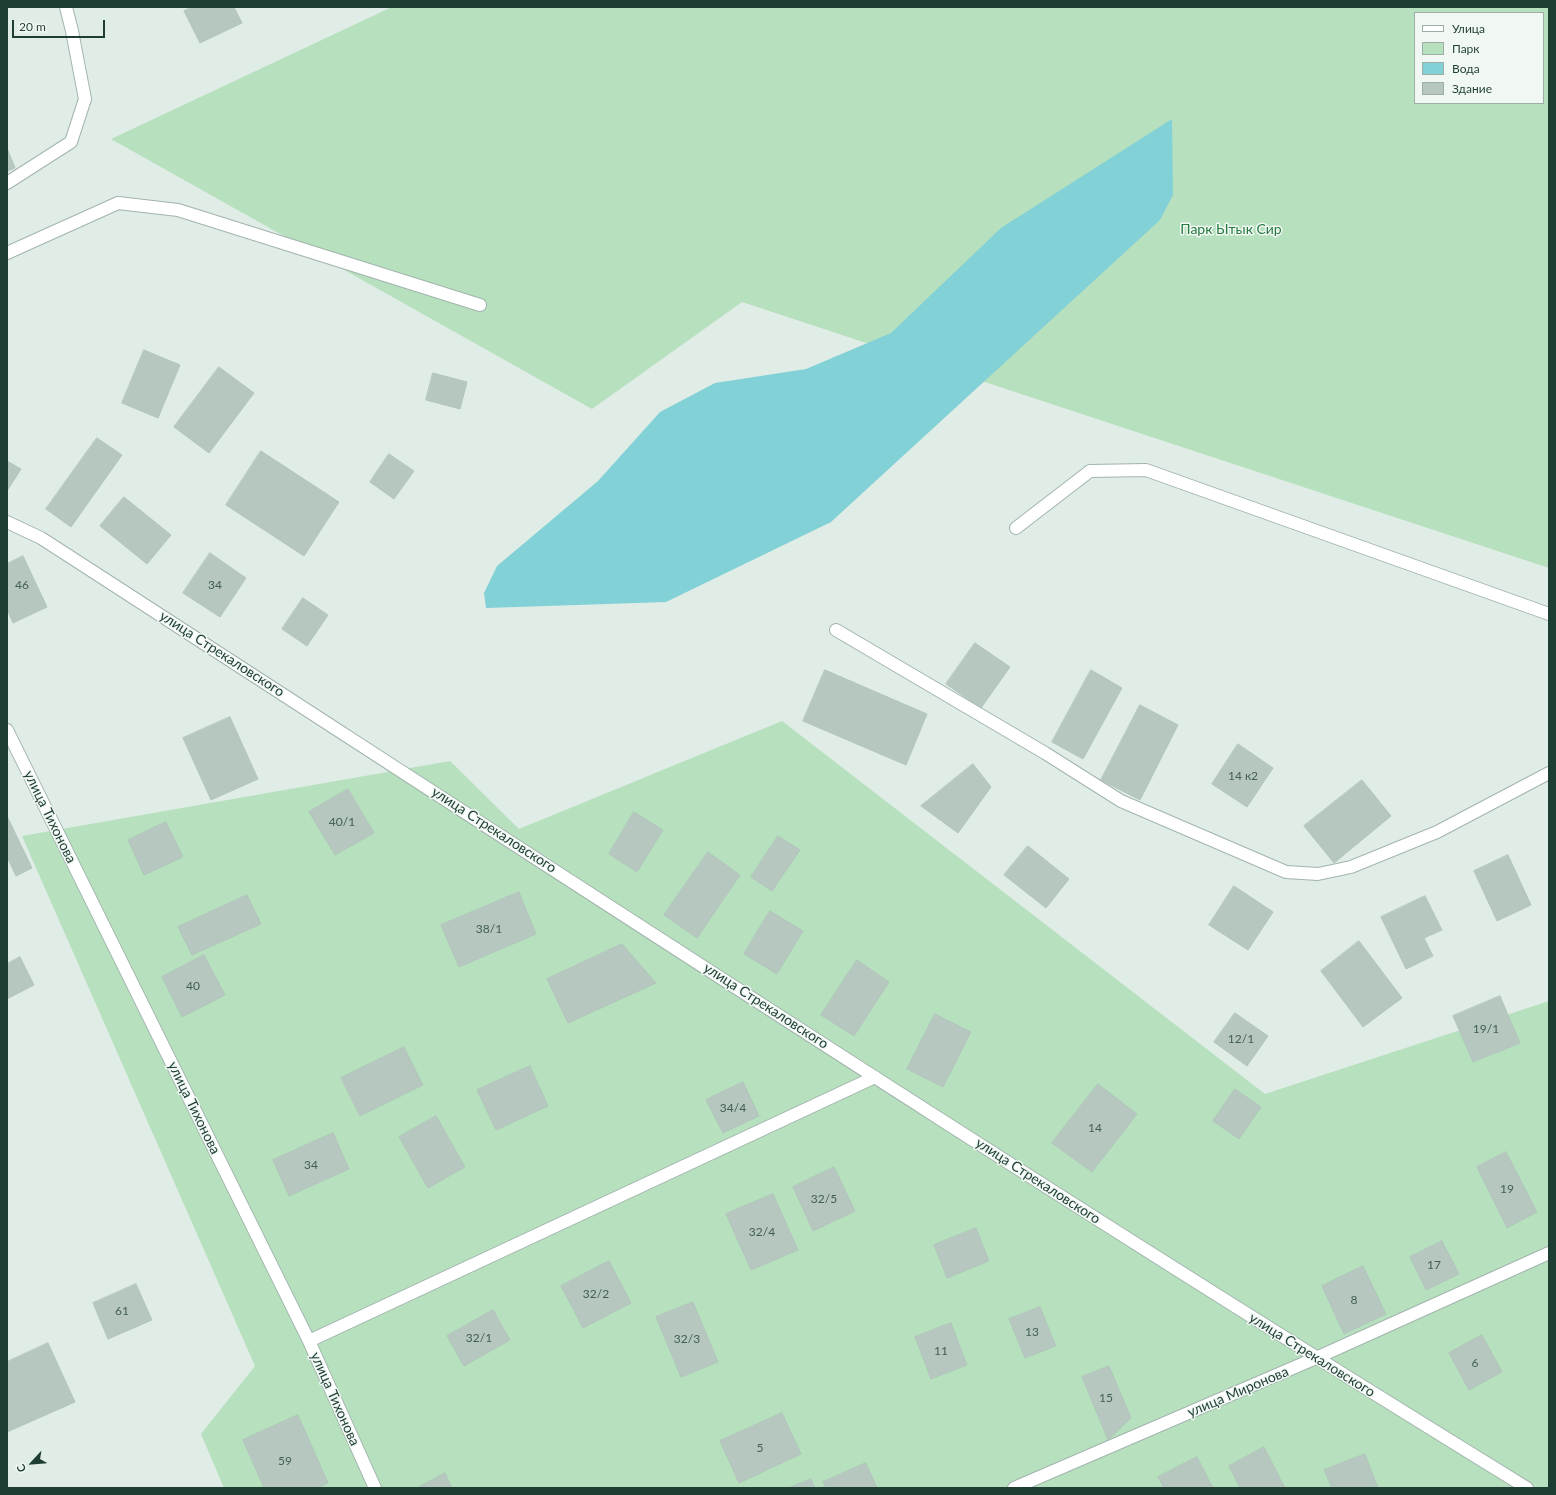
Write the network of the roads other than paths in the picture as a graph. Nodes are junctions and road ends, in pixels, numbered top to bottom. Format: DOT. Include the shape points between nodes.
graph roads {
  1 [pos="66,7"];
  2 [pos="7,183"];
  3 [pos="7,253"];
  4 [pos="480,305"];
  5 [pos="7,522"];
  6 [pos="1016,528"];
  7 [pos="1549,614"];
  8 [pos="836,630"];
  9 [pos="7,730"];
  10 [pos="1549,773"];
  11 [pos="875,1077"];
  12 [pos="1549,1253"];
  13 [pos="309,1341"];
  14 [pos="1316,1358"];
  15 [pos="375,1488"];
  16 [pos="1014,1488"];
  17 [pos="1527,1488"];
  1 -- 2 [label="street" via="85,99 71,142"];
  3 -- 4 [label="street" via="118,203 178,210"];
  5 -- 11 [label="street, улица Стрекаловского" via="41,538"];
  6 -- 7 [label="street" via="1090,471 1146,470"];
  8 -- 10 [label="street" via="1045,753 1121,801 1286,872 1318,874 1351,867 1437,832"];
  9 -- 13 [label="street, улица Тихонова"];
  11 -- 13 [label="street"];
  11 -- 14 [label="street, улица Стрекаловского"];
  12 -- 14 [label="street, улица Миронова"];
  13 -- 15 [label="street, улица Тихонова"];
  14 -- 16 [label="street, улица Миронова"];
  14 -- 17 [label="street, улица Стрекаловского"];
}
